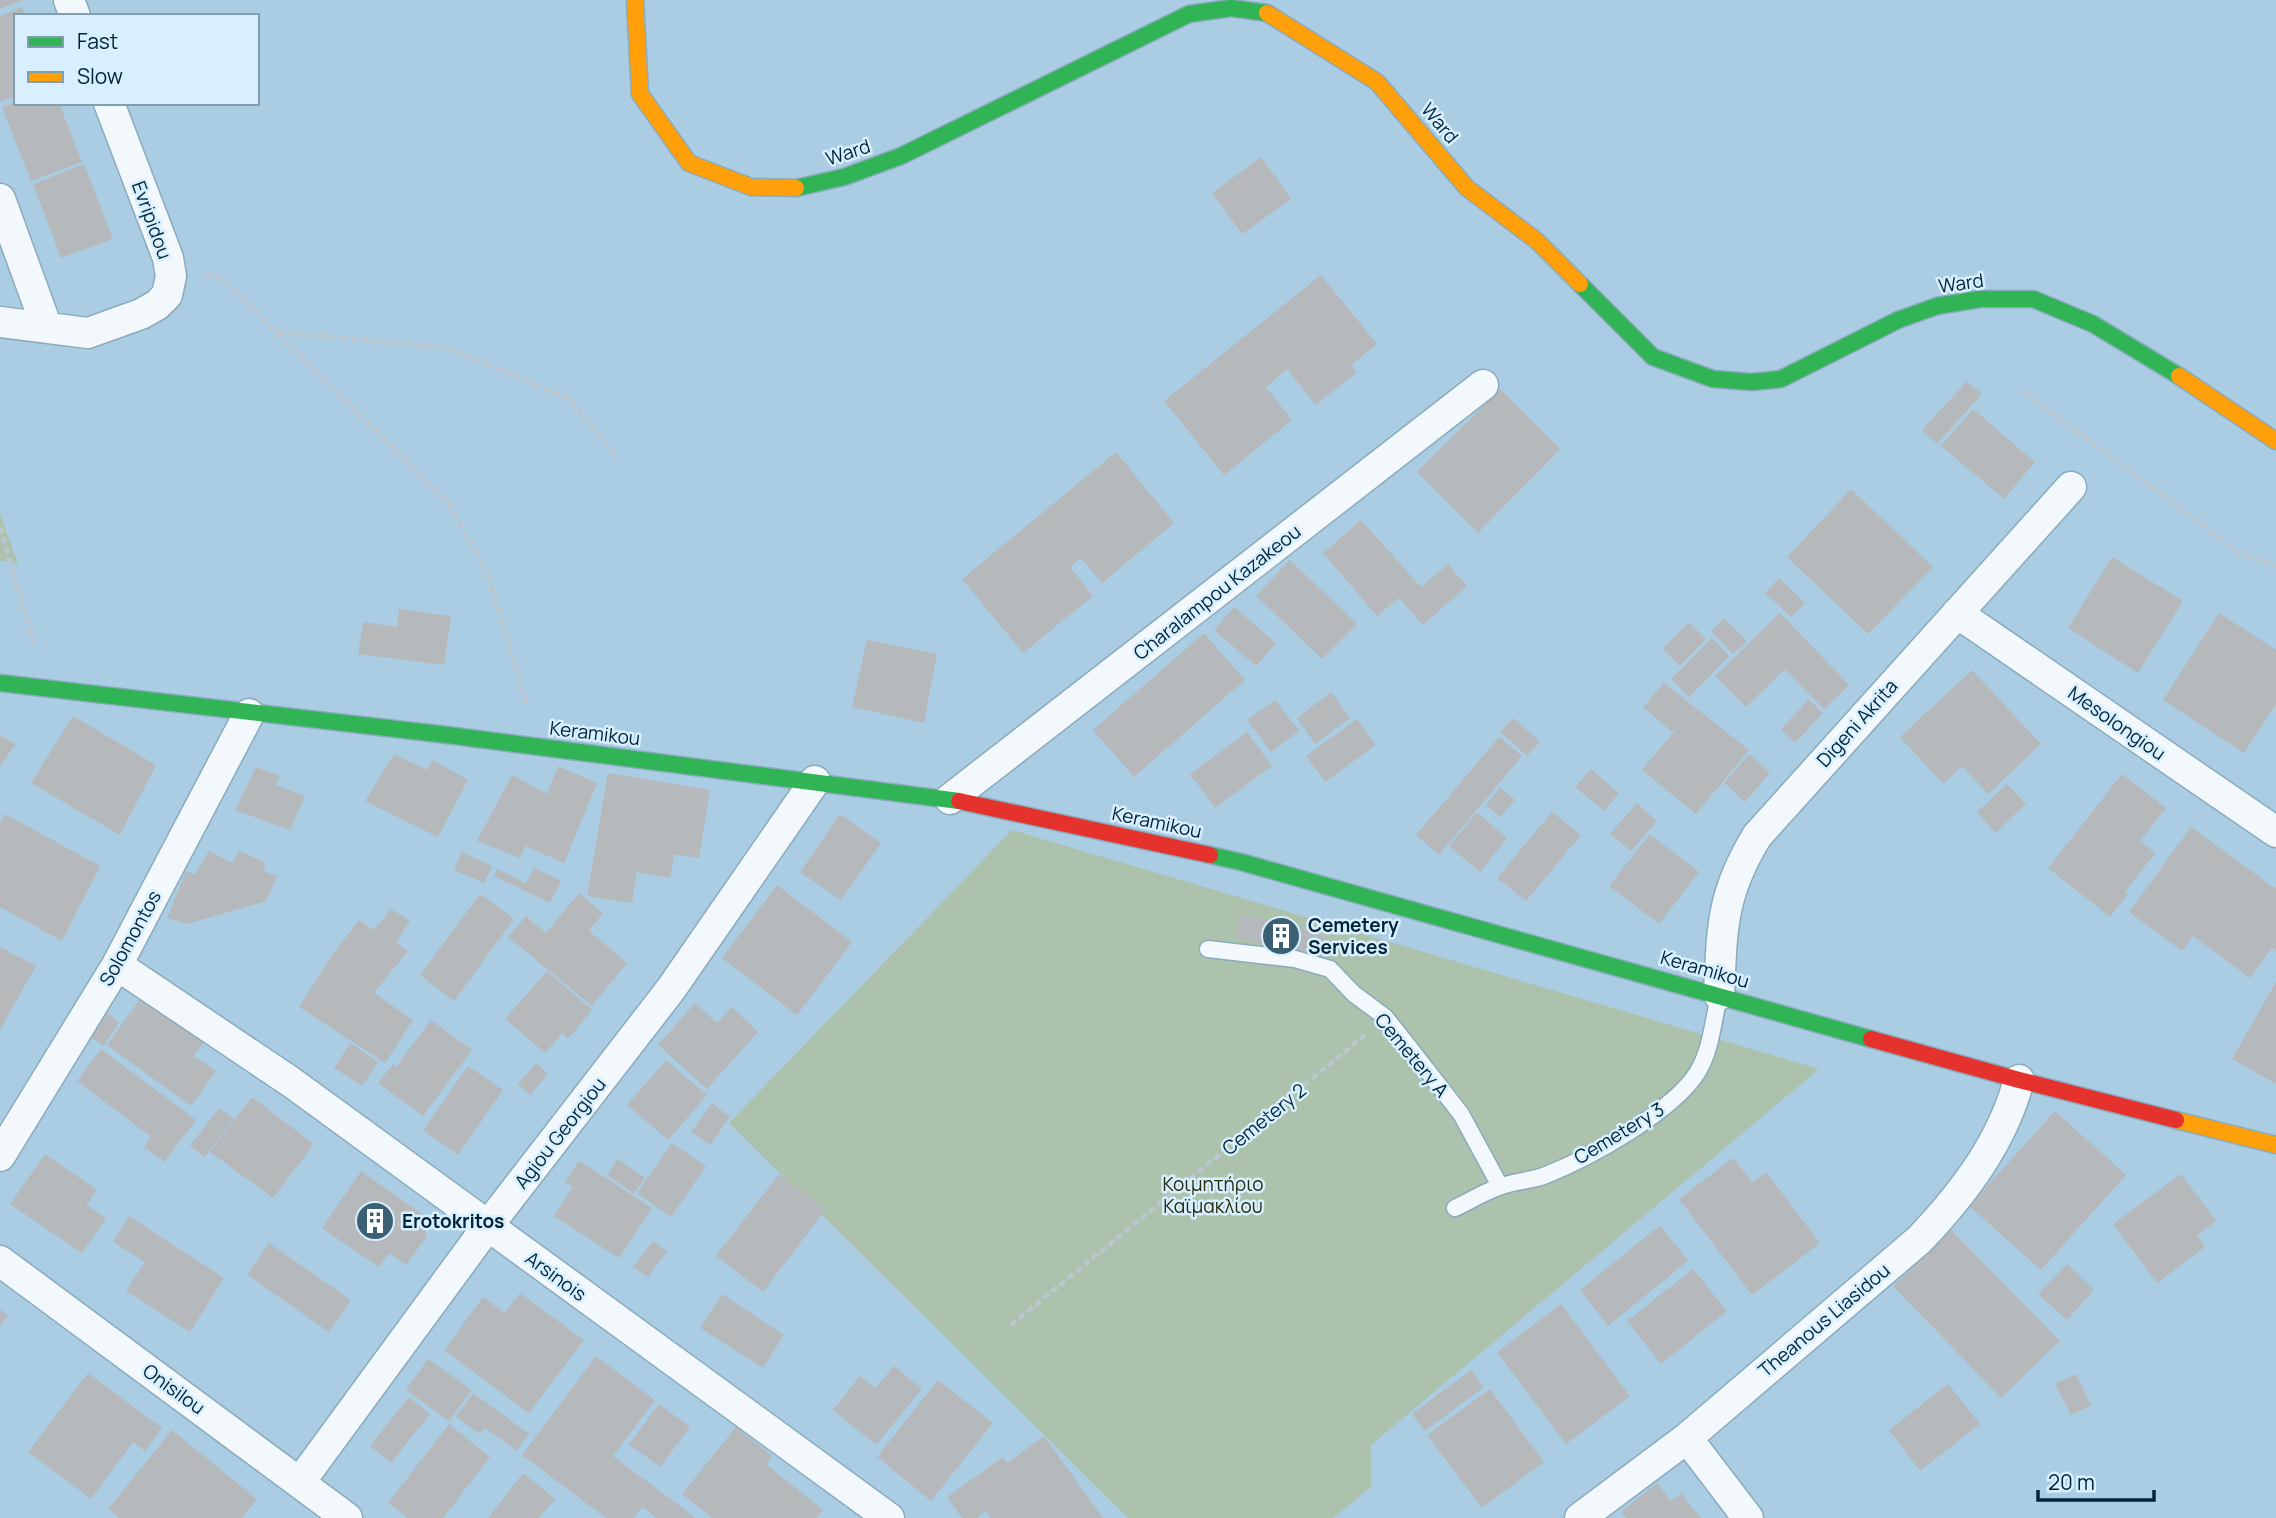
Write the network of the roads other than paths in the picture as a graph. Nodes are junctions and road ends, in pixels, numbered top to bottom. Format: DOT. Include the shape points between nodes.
graph roads {
  1 [pos="635,0"];
  2 [pos="110,105"];
  3 [pos="0,199"];
  4 [pos="0,322"];
  5 [pos="47,328"];
  6 [pos="1483,385"];
  7 [pos="2276,441"];
  8 [pos="2071,487"];
  9 [pos="1957,613"];
  10 [pos="0,683"];
  11 [pos="249,714"];
  12 [pos="815,781"];
  13 [pos="950,799"];
  14 [pos="2276,832"];
  15 [pos="1208,949"];
  16 [pos="117,965"];
  17 [pos="1719,995"];
  18 [pos="2019,1080"];
  19 [pos="2276,1145"];
  20 [pos="0,1157"];
  21 [pos="1500,1186"];
  22 [pos="1455,1208"];
  23 [pos="487,1227"];
  24 [pos="0,1261"];
  25 [pos="1687,1438"];
  26 [pos="300,1482"];
  27 [pos="347,1518"];
  28 [pos="889,1518"];
  29 [pos="1580,1518"];
  30 [pos="1748,1518"];
  1 -- 7 [label="street, Ward" via="640,94 688,163 751,187 801,188 901,156 1189,14 1231,8 1269,13 1377,82 1466,188 1537,241 1653,357 1713,379 1781,379 1898,320 1937,306 1980,299 2033,299 2094,324"];
  2 -- 5 [label="street, Evripidou" via="168,258 167,295 141,314 88,332"];
  3 -- 5 [label="street"];
  4 -- 5 [label="street, Evripidou"];
  6 -- 13 [label="street, Charalampou Kazakeou"];
  8 -- 9 [label="street, Digeni Akrita"];
  9 -- 14 [label="street, Mesolongiou"];
  9 -- 17 [label="street, Digeni Akrita" via="1777,812 1747,853 1730,889 1723,919"];
  10 -- 11 [label="street, Keramikou"];
  11 -- 12 [label="street, Keramikou"];
  11 -- 16 [label="street, Solomontos"];
  12 -- 13 [label="street, Keramikou"];
  12 -- 23 [label="street, Agiou Georgiou" via="671,989"];
  13 -- 17 [label="street, Keramikou" via="1241,862"];
  15 -- 21 [label="lane, Cemetery A" via="1296,959 1330,969 1385,1017 1461,1114"];
  16 -- 20 [label="street, Solomontos"];
  16 -- 23 [label="street, Arsinois" via="292,1082"];
  17 -- 18 [label="street, Keramikou"];
  17 -- 21 [label="lane, Cemetery 3" via="1707,1052 1696,1074 1673,1100 1636,1126 1546,1175"];
  18 -- 19 [label="street, Keramikou"];
  18 -- 25 [label="street, Theanous Liasidou" via="1999,1134 1942,1216"];
  21 -- 22 [label="lane, Cemetery 3"];
  23 -- 26 [label="street, Agiou Georgiou"];
  23 -- 28 [label="street, Arsinois"];
  24 -- 26 [label="street, Onisilou"];
  25 -- 29 [label="street, Theanous Liasidou"];
  25 -- 30 [label="street"];
  26 -- 27 [label="street, Onisilou"];
}
